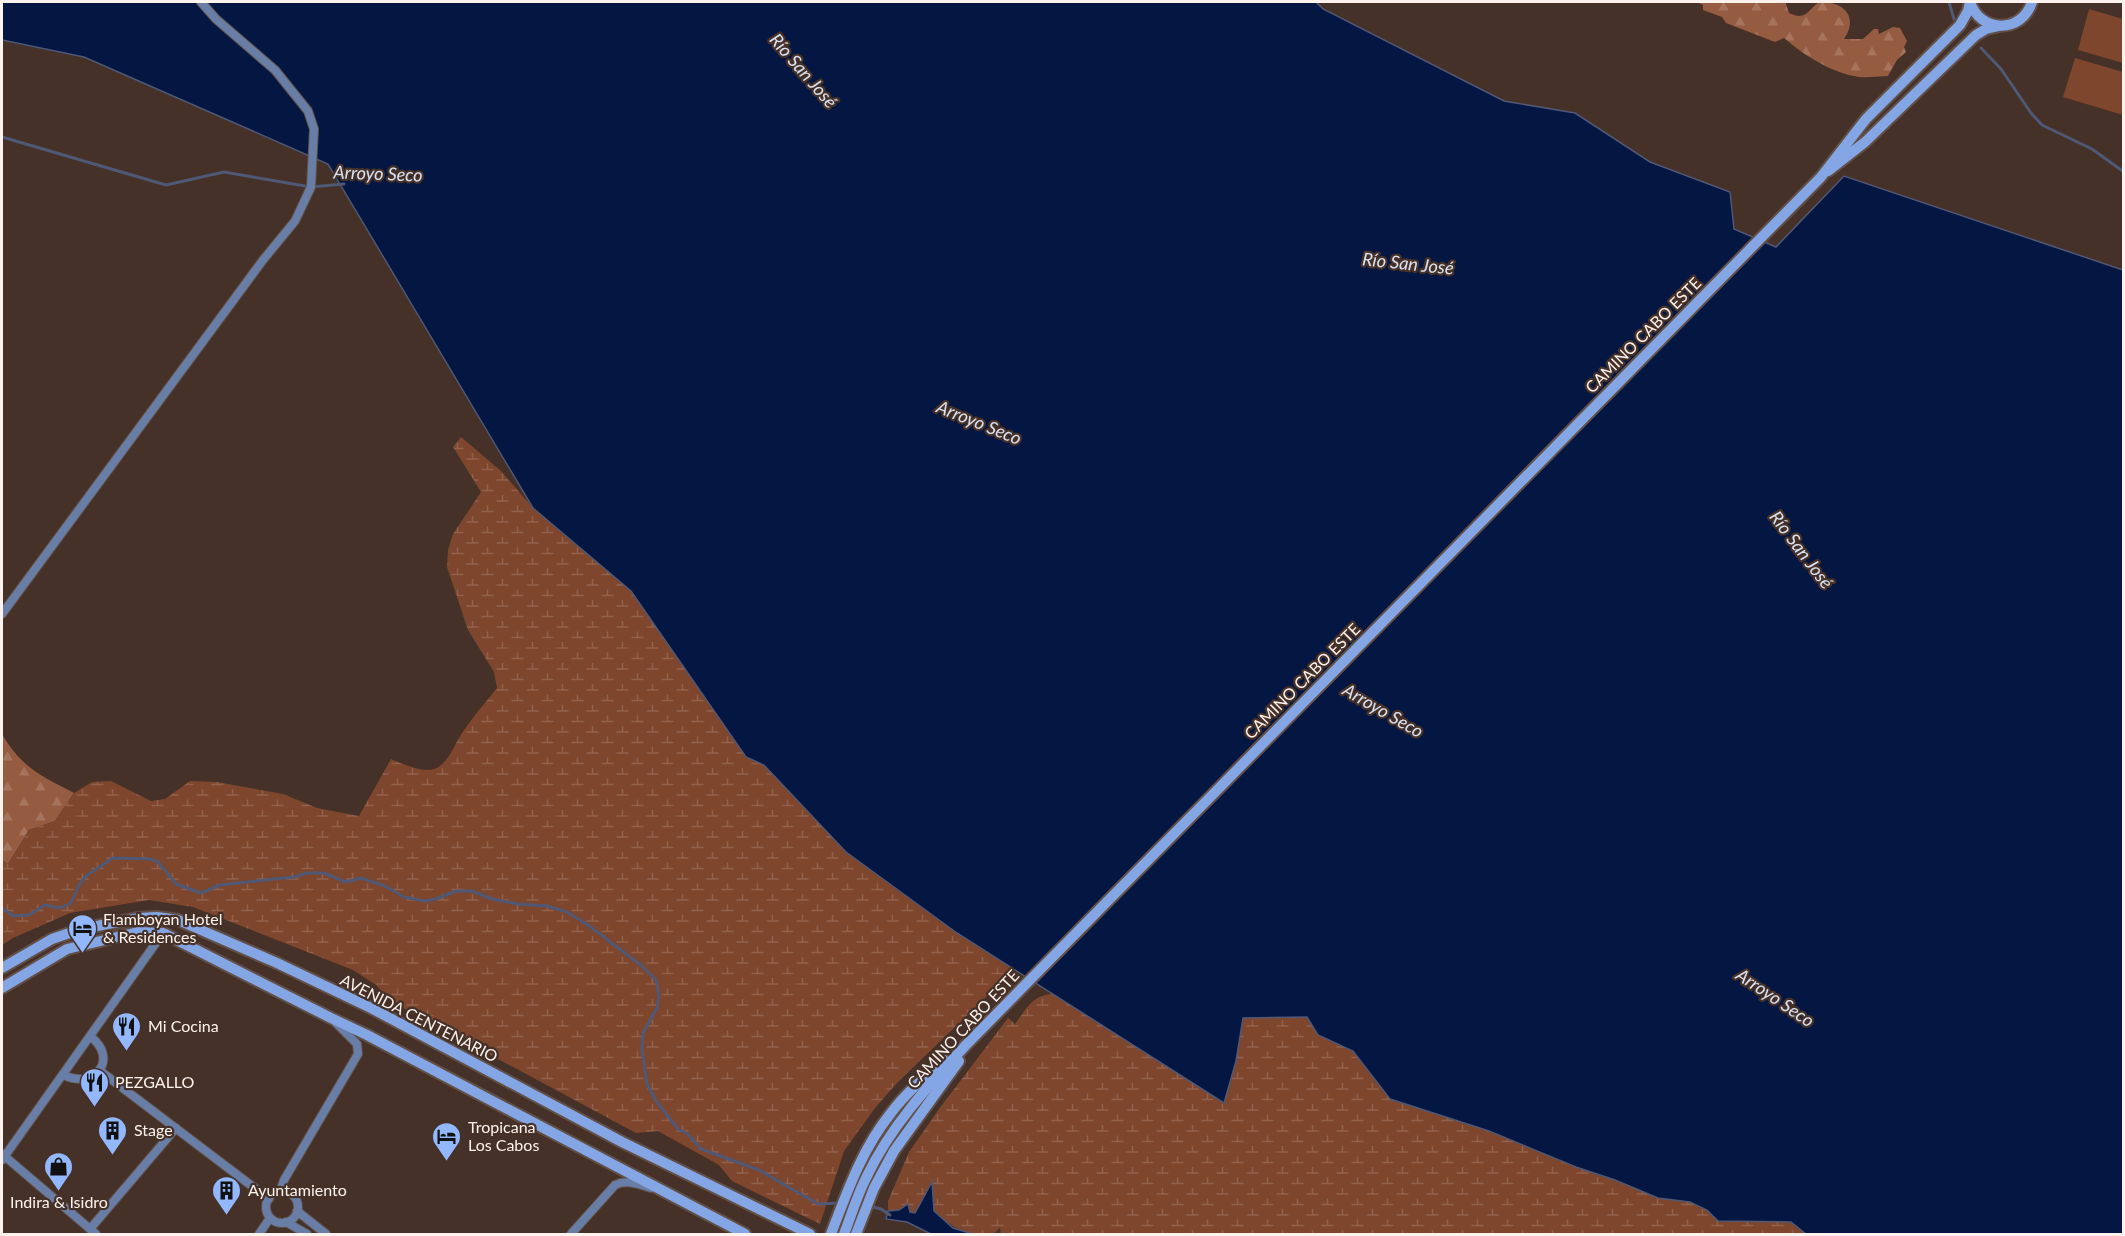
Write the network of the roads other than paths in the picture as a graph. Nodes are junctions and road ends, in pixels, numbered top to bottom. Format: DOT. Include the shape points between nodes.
graph roads {
  1 [pos="201,2"];
  2 [pos="1970,2"];
  3 [pos="2032,2"];
  4 [pos="1999,26"];
  5 [pos="1821,177"];
  6 [pos="2,614"];
  7 [pos="163,933"];
  8 [pos="2,968"];
  9 [pos="2,988"];
  10 [pos="993,1015"];
  11 [pos="331,1018"];
  12 [pos="91,1037"];
  13 [pos="99,1070"];
  14 [pos="63,1075"];
  15 [pos="176,1128"];
  16 [pos="2,1157"];
  17 [pos="280,1192"];
  18 [pos="675,1197"];
  19 [pos="268,1199"];
  20 [pos="297,1211"];
  21 [pos="270,1218"];
  22 [pos="286,1222"];
  23 [pos="93,1232"];
  24 [pos="857,1232"];
  25 [pos="259,1234"];
  26 [pos="307,1234"];
  27 [pos="326,1234"];
  28 [pos="571,1234"];
  29 [pos="745,1234"];
  30 [pos="810,1234"];
  31 [pos="831,1234"];
  32 [pos="844,1234"];
  1 -- 6 [label="street" via="275,70 308,111 314,129 311,187 295,221"];
  2 -- 4 [label="main road" via="1983,20"];
  2 -- 5 [label="main road, CAMINO CABO ESTE" via="1960,25 1866,119"];
  3 -- 4 [label="main road, CAMINO CABO ESTE" via="2018,22"];
  4 -- 5 [label="main road, CAMINO CABO ESTE" via="1976,35 1865,142"];
  5 -- 10 [label="main road, CAMINO CABO ESTE"];
  7 -- 9 [label="main road" via="138,932 67,950"];
  7 -- 11 [label="main road"];
  7 -- 12 [label="street"];
  8 -- 30 [label="main road, AVENIDA CENTENARIO" via="52,939 81,929 139,918 178,920 371,1008 622,1142"];
  10 -- 24 [label="main road" via="902,1138 874,1188"];
  10 -- 31 [label="main road" via="890,1113 860,1163"];
  10 -- 32 [label="main road, CAMINO CABO ESTE" via="891,1135 864,1181"];
  11 -- 17 [label="street" via="357,1044 358,1054"];
  11 -- 18 [label="main road"];
  12 -- 13 [label="street" via="103,1054"];
  12 -- 14 [label="street"];
  13 -- 14 [label="street" via="79,1081"];
  13 -- 15 [label="street"];
  14 -- 16 [label="street"];
  15 -- 19 [label="street"];
  15 -- 23 [label="street"];
  16 -- 23 [label="street"];
  17 -- 19 [label="street"];
  17 -- 20 [label="street" via="294,1197"];
  18 -- 28 [label="street" via="622,1182"];
  18 -- 29 [label="main road"];
  19 -- 21 [label="street"];
  20 -- 22 [label="street"];
  20 -- 27 [label="street"];
  21 -- 22 [label="street"];
  21 -- 25 [label="street"];
  22 -- 26 [label="street"];
}
